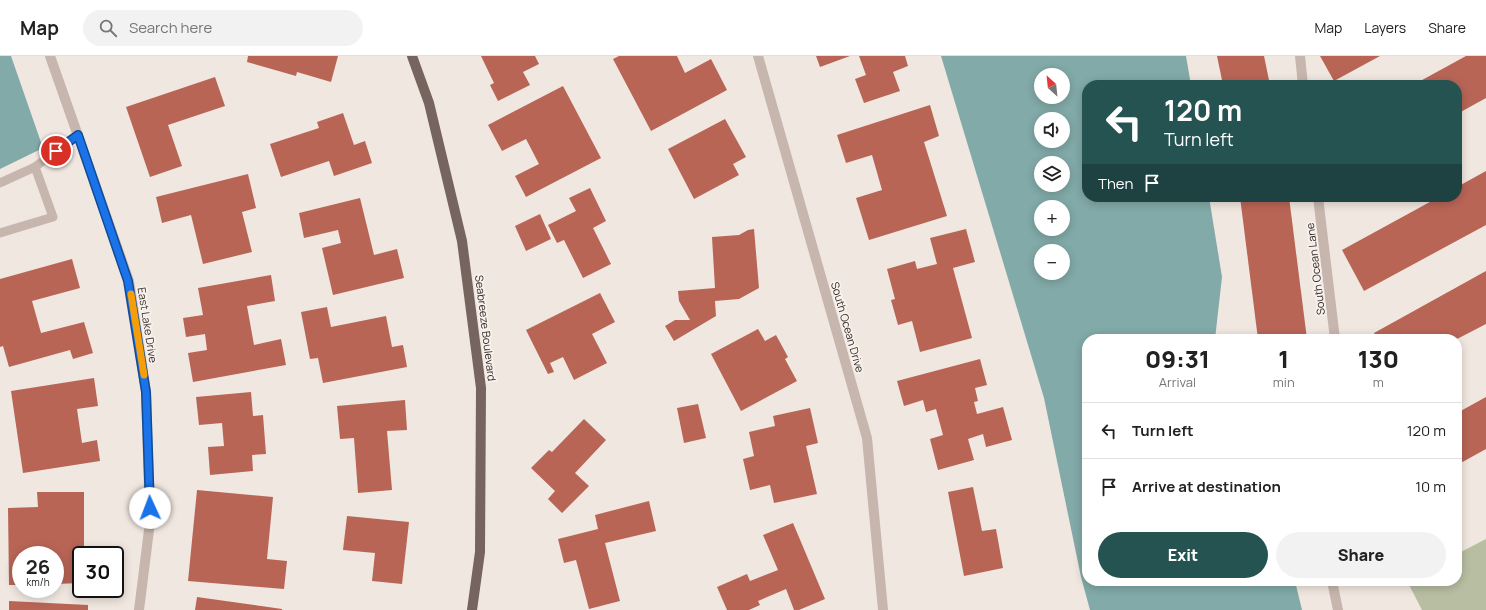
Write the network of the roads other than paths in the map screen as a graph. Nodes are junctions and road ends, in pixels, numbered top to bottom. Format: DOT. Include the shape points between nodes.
graph roads {
  1 [pos="50,56"];
  2 [pos="412,56"];
  3 [pos="758,56"];
  4 [pos="1300,56"];
  5 [pos="1303,80"];
  6 [pos="78,135"];
  7 [pos="35,167"];
  8 [pos="0,183"];
  9 [pos="1319,202"];
  10 [pos="0,233"];
  11 [pos="1334,334"];
  12 [pos="1333,586"];
  13 [pos="139,610"];
  14 [pos="472,610"];
  15 [pos="883,610"];
  16 [pos="1338,610"];
  1 -- 6 [label="street, East Lake Drive"];
  2 -- 14 [label="main road, Seabreeze Boulevard" via="429,103 462,241 481,388 480,552"];
  3 -- 15 [label="street, South Ocean Drive" via="867,438"];
  4 -- 5 [label="street"];
  6 -- 7 [label="lane"];
  6 -- 13 [label="street, East Lake Drive" via="128,281 146,392 150,522"];
  7 -- 8 [label="lane"];
  7 -- 10 [label="lane" via="53,217"];
  9 -- 11 [label="street, South Ocean Lane"];
  12 -- 16 [label="street"];
}
